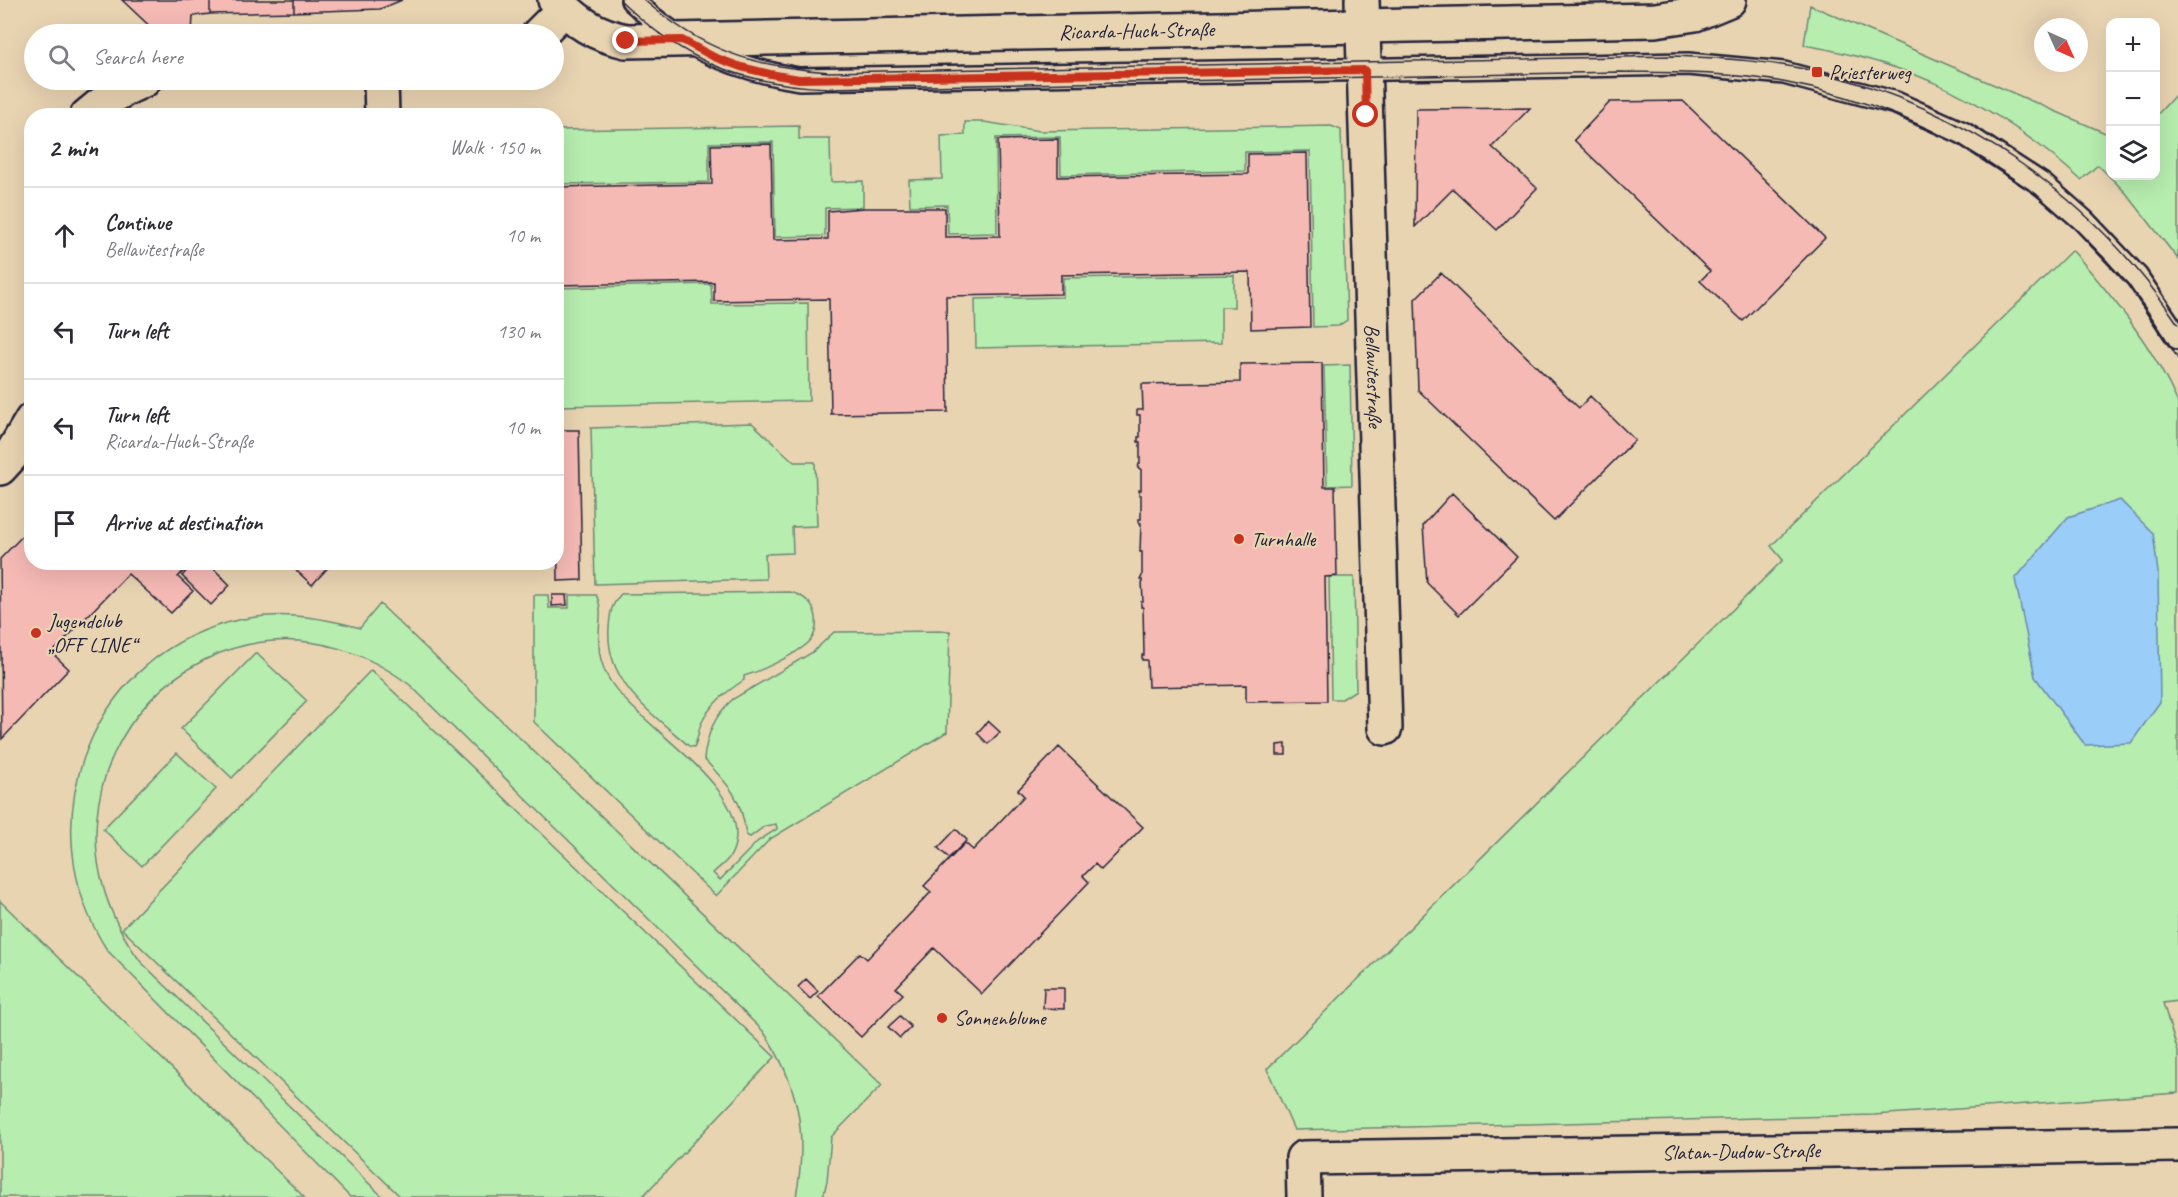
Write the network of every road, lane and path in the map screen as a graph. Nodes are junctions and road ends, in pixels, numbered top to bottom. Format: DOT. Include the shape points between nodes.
graph roads {
  1 [pos="632,0"];
  2 [pos="1729,0"];
  3 [pos="559,4"];
  4 [pos="1363,13"];
  5 [pos="545,24"];
  6 [pos="682,40"];
  7 [pos="1365,70"];
  8 [pos="123,90"];
  9 [pos="381,90"];
  10 [pos="97,108"];
  11 [pos="382,108"];
  12 [pos="2178,338"];
  13 [pos="24,434"];
  14 [pos="0,468"];
  15 [pos="1385,728"];
  16 [pos="2178,1145"];
  17 [pos="1304,1197"];
  1 -- 6 [label="lane"];
  2 -- 4 [label="street, Ricarda-Huch-Straße" via="1695,14 1655,20"];
  3 -- 5 [label="street"];
  3 -- 6 [label="street, Ricarda-Huch-Straße" via="589,29 606,36 626,41"];
  4 -- 6 [label="street, Ricarda-Huch-Straße"];
  4 -- 7 [label="street, Bellavitestraße"];
  6 -- 7 [label="lane" via="741,67 799,79"];
  7 -- 12 [label="lane" via="1688,64 1784,73 1896,103 1963,133 2043,185 2137,277"];
  7 -- 15 [label="street, Bellavitestraße"];
  8 -- 10 [label="street"];
  9 -- 11 [label="street"];
  13 -- 14 [label="street"];
  16 -- 17 [label="street, Slatan-Dudow-Straße" via="1303,1158"];
}
